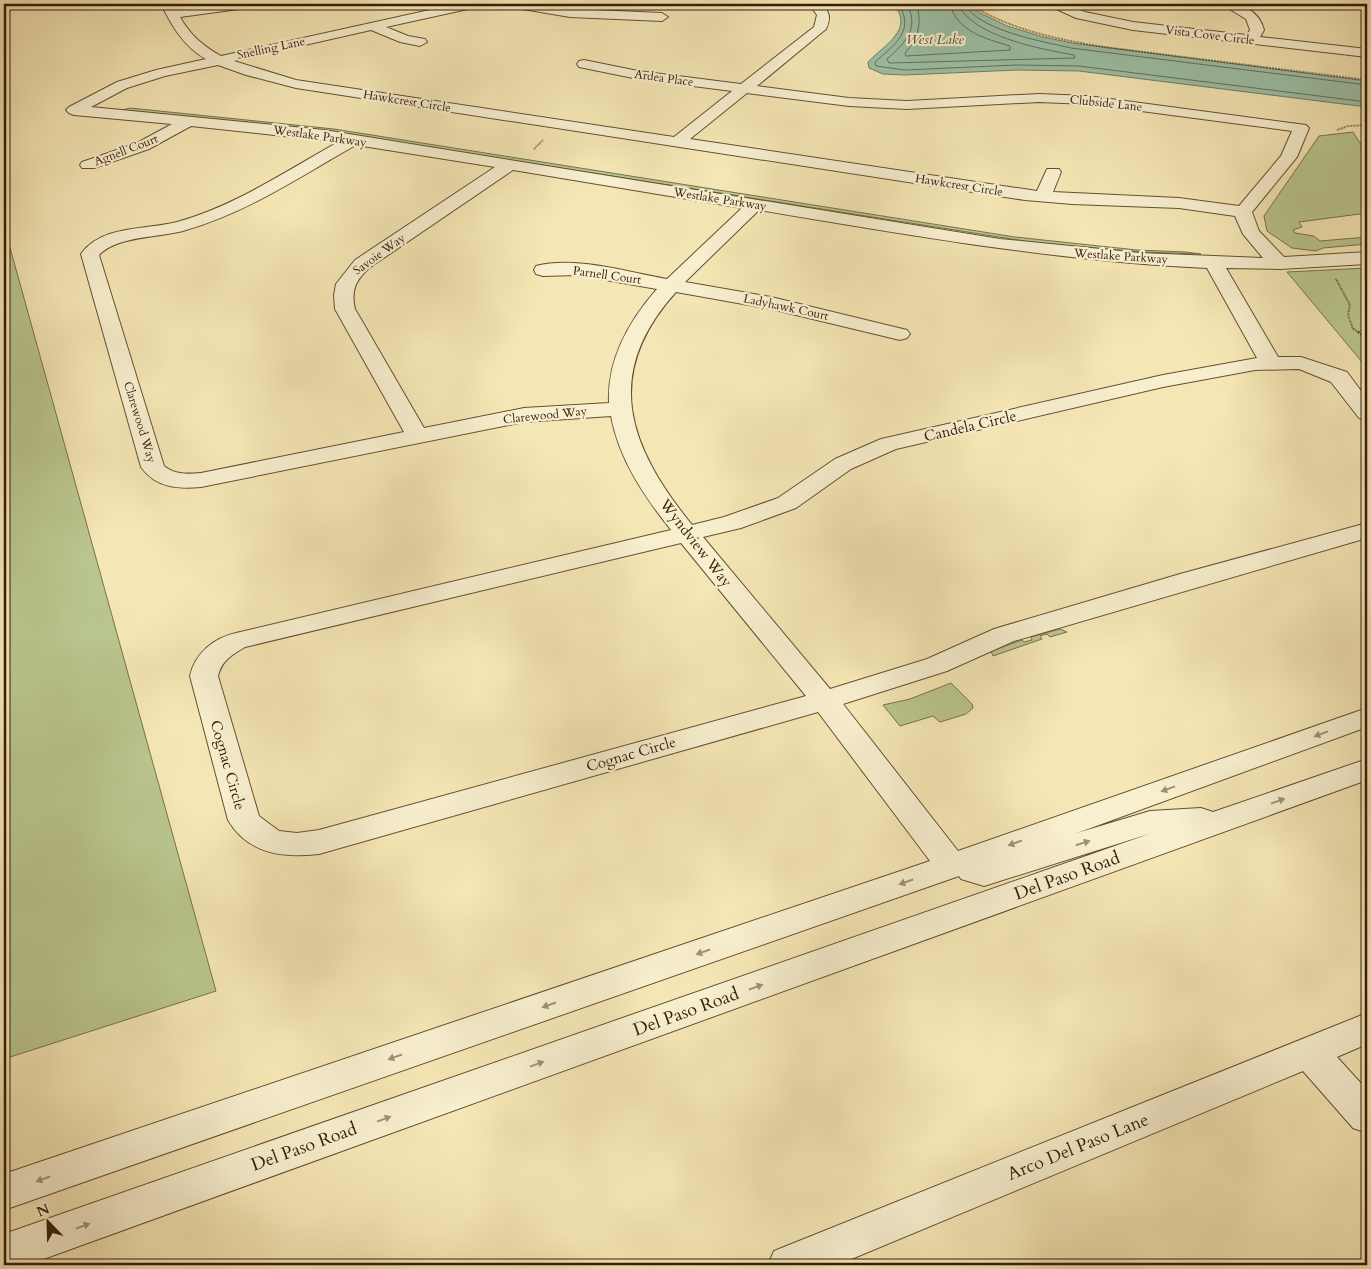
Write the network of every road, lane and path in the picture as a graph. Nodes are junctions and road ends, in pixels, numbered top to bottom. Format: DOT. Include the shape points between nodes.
graph roads {
  1 [pos="246,4"];
  2 [pos="473,4"];
  3 [pos="517,4"];
  4 [pos="815,4"];
  5 [pos="969,4"];
  6 [pos="1056,4"];
  7 [pos="1227,4"];
  8 [pos="170,9"];
  9 [pos="662,17"];
  10 [pos="371,26"];
  11 [pos="1251,40"];
  12 [pos="420,42"];
  13 [pos="1367,53"];
  14 [pos="218,59"];
  15 [pos="584,64"];
  16 [pos="1367,80"];
  17 [pos="743,89"];
  18 [pos="74,110"];
  19 [pos="190,121"];
  20 [pos="1367,125"];
  21 [pos="1337,130"];
  22 [pos="353,140"];
  23 [pos="676,142"];
  24 [pos="88,164"];
  25 [pos="510,165"];
  26 [pos="1053,172"];
  27 [pos="1043,197"];
  28 [pos="756,204"];
  29 [pos="1243,212"];
  30 [pos="1367,258"];
  31 [pos="1213,262"];
  32 [pos="1279,263"];
  33 [pos="542,270"];
  34 [pos="1332,272"];
  35 [pos="671,285"];
  36 [pos="900,334"];
  37 [pos="1367,338"];
  38 [pos="1271,364"];
  39 [pos="620,409"];
  40 [pos="1367,413"];
  41 [pos="417,436"];
  42 [pos="1367,530"];
  43 [pos="687,534"];
  44 [pos="824,700"];
  45 [pos="1367,717"];
  46 [pos="1366,768"];
  47 [pos="1232,818"];
  48 [pos="952,866"];
  49 [pos="1367,1028"];
  50 [pos="1309,1052"];
  51 [pos="1367,1116"];
  52 [pos="4,1192"];
  53 [pos="4,1254"];
  54 [pos="811,1261"];
  1 -- 8 [label="street"];
  2 -- 10 [label="street, Snelling Lane"];
  3 -- 9 [label="street" via="570,13"];
  4 -- 17 [label="street" via="824,16 819,29"];
  5 -- 16 [label="path" via="1003,23 1063,40"];
  6 -- 11 [label="street, Vista Cove Circle" via="1081,15 1112,22"];
  7 -- 11 [label="street" via="1254,19 1257,30"];
  8 -- 14 [label="street, Hawkcrest Circle" via="184,34"];
  10 -- 12 [label="street"];
  10 -- 14 [label="street, Snelling Lane"];
  11 -- 13 [label="street, Vista Cove Circle"];
  14 -- 18 [label="street, Snelling Lane" via="139,79"];
  14 -- 23 [label="street, Hawkcrest Circle" via="271,78 323,89"];
  15 -- 17 [label="street, Ardea Place"];
  17 -- 23 [label="street"];
  17 -- 29 [label="street, Clubside Lane" via="878,104 1039,98 1088,100 1301,128 1289,157"];
  18 -- 19 [label="street, Westlake Parkway"];
  19 -- 22 [label="street, Westlake Parkway"];
  19 -- 24 [label="street, Agnell Court" via="143,146"];
  20 -- 21 [label="path"];
  22 -- 25 [label="street, Westlake Parkway"];
  22 -- 41 [label="street, Clarewood Way" via="223,212 177,227 111,240 93,248 90,254 157,473 181,481 201,480"];
  23 -- 27 [label="street, Hawkcrest Circle"];
  25 -- 28 [label="street, Westlake Parkway"];
  25 -- 41 [label="street, Savoie Way" via="362,264 349,276 344,288 345,310"];
  26 -- 27 [label="street"];
  27 -- 29 [label="street, Hawkcrest Circle" via="1171,203"];
  28 -- 31 [label="street, Westlake Parkway" via="1039,249"];
  28 -- 35 [label="street, Wyndview Way"];
  29 -- 32 [label="street" via="1249,233"];
  30 -- 32 [label="street, Westlake Parkway"];
  31 -- 32 [label="street, Westlake Parkway"];
  31 -- 38 [label="street"];
  33 -- 35 [label="street, Parnell Court" via="578,270"];
  34 -- 37 [label="path" via="1350,305 1348,315 1353,329"];
  35 -- 36 [label="street, Ladyhawk Court" via="771,303"];
  35 -- 39 [label="street, Wyndview Way" via="635,334 624,362"];
  38 -- 40 [label="street, Candela Circle" via="1301,364 1338,377"];
  38 -- 43 [label="street, Candela Circle" via="1163,381 889,444 843,464 788,503 732,523"];
  39 -- 41 [label="street, Clarewood Way" via="524,415"];
  39 -- 43 [label="street, Wyndview Way" via="626,435 652,486"];
  42 -- 44 [label="street" via="1004,635 937,665"];
  43 -- 44 [label="street, Wyndview Way"];
  43 -- 44 [label="street, Cognac Circle" via="236,641 218,651 206,665 204,676 244,820 267,840 291,845 319,842"];
  44 -- 48 [label="street, Wyndview Way"];
  45 -- 48 [label="street, one-way"];
  47 -- 46 [label="street, Del Paso Road, one-way"];
  48 -- 47 [label="street, one-way" via="984,874 1150,822"];
  53 -- 47 [label="street, Del Paso Road, one-way"];
  48 -- 52 [label="street, one-way"];
  49 -- 50 [label="street, Arco Del Paso Lane"];
  50 -- 51 [label="street"];
  50 -- 54 [label="street, Arco Del Paso Lane"];
}
